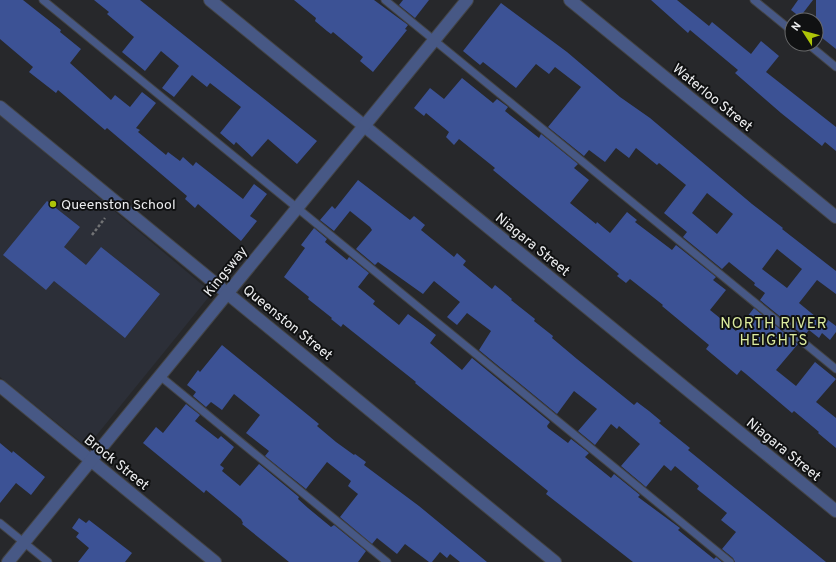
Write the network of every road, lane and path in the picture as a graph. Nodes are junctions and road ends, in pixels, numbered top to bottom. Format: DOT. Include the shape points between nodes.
graph roads {
  1 [pos="43,0"];
  2 [pos="210,0"];
  3 [pos="385,0"];
  4 [pos="467,0"];
  5 [pos="570,0"];
  6 [pos="754,0"];
  7 [pos="784,24"];
  8 [pos="434,40"];
  9 [pos="818,52"];
  10 [pos="836,67"];
  11 [pos="0,107"];
  12 [pos="363,125"];
  13 [pos="296,208"];
  14 [pos="105,218"];
  15 [pos="836,218"];
  16 [pos="92,235"];
  17 [pos="228,292"];
  18 [pos="836,369"];
  19 [pos="160,376"];
  20 [pos="0,386"];
  21 [pos="91,461"];
  22 [pos="836,511"];
  23 [pos="0,523"];
  24 [pos="24,543"];
  25 [pos="8,562"];
  26 [pos="48,562"];
  27 [pos="215,562"];
  28 [pos="387,562"];
  29 [pos="555,562"];
  30 [pos="730,562"];
  1 -- 13 [label="lane"];
  2 -- 12 [label="street, Niagara Street"];
  3 -- 8 [label="lane"];
  4 -- 8 [label="street, Kingsway"];
  5 -- 15 [label="street, Waterloo Street"];
  6 -- 7 [label="lane"];
  8 -- 12 [label="street, Kingsway"];
  8 -- 18 [label="lane"];
  9 -- 10 [label="lane"];
  11 -- 17 [label="street, Queenston Street"];
  12 -- 13 [label="street, Kingsway"];
  12 -- 22 [label="street, Niagara Street"];
  13 -- 17 [label="street, Kingsway"];
  13 -- 30 [label="lane"];
  14 -- 16 [label="path"];
  17 -- 19 [label="street, Kingsway"];
  17 -- 29 [label="street, Queenston Street"];
  19 -- 21 [label="street, Kingsway"];
  19 -- 28 [label="lane"];
  20 -- 21 [label="street, Brock Street"];
  21 -- 24 [label="street, Kingsway"];
  21 -- 27 [label="street, Brock Street"];
  23 -- 24 [label="lane"];
  24 -- 25 [label="street, Kingsway"];
  24 -- 26 [label="lane"];
}
